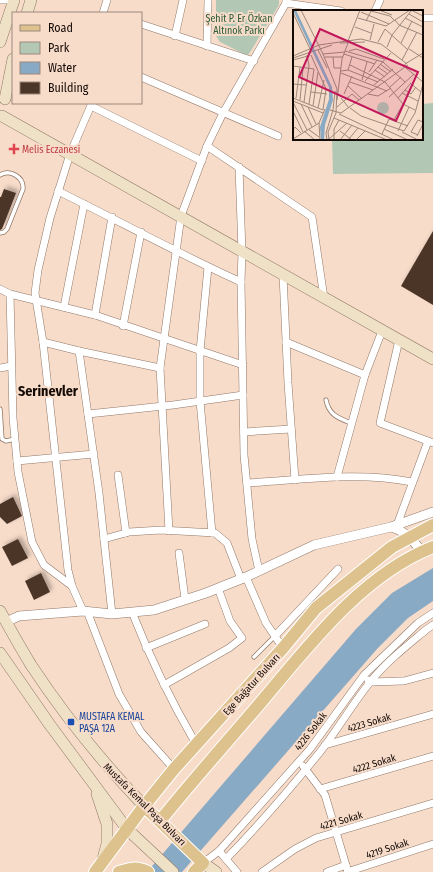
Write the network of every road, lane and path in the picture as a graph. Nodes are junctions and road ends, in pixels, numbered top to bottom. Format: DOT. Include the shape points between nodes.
graph roads {
  1 [pos="0,0"];
  2 [pos="6,0"];
  3 [pos="14,0"];
  4 [pos="31,0"];
  5 [pos="107,0"];
  6 [pos="182,0"];
  7 [pos="208,0"];
  8 [pos="380,0"];
  9 [pos="286,2"];
  10 [pos="335,10"];
  11 [pos="375,10"];
  12 [pos="27,12"];
  13 [pos="105,12"];
  14 [pos="142,24"];
  15 [pos="175,36"];
  16 [pos="0,42"];
  17 [pos="208,46"];
  18 [pos="254,61"];
  19 [pos="12,62"];
  20 [pos="142,77"];
  21 [pos="2,96"];
  22 [pos="91,104"];
  23 [pos="223,113"];
  24 [pos="1,117"];
  25 [pos="278,136"];
  26 [pos="207,146"];
  27 [pos="70,154"];
  28 [pos="202,161"];
  29 [pos="239,167"];
  30 [pos="0,175"];
  31 [pos="58,191"];
  32 [pos="84,204"];
  33 [pos="181,216"];
  34 [pos="112,217"];
  35 [pos="141,232"];
  36 [pos="0,233"];
  37 [pos="177,250"];
  38 [pos="242,252"];
  39 [pos="208,267"];
  40 [pos="283,275"];
  41 [pos="241,282"];
  42 [pos="0,289"];
  43 [pos="10,294"];
  44 [pos="324,298"];
  45 [pos="36,299"];
  46 [pos="64,307"];
  47 [pos="95,316"];
  48 [pos="123,326"];
  49 [pos="382,330"];
  50 [pos="164,339"];
  51 [pos="399,340"];
  52 [pos="43,342"];
  53 [pos="286,342"];
  54 [pos="79,351"];
  55 [pos="200,351"];
  56 [pos="433,360"];
  57 [pos="242,365"];
  58 [pos="11,366"];
  59 [pos="0,368"];
  60 [pos="160,368"];
  61 [pos="364,375"];
  62 [pos="243,395"];
  63 [pos="326,400"];
  64 [pos="200,401"];
  65 [pos="163,406"];
  66 [pos="0,408"];
  67 [pos="88,414"];
  68 [pos="351,423"];
  69 [pos="291,429"];
  70 [pos="244,432"];
  71 [pos="15,439"];
  72 [pos="430,442"];
  73 [pos="94,454"];
  74 [pos="55,458"];
  75 [pos="17,462"];
  76 [pos="118,475"];
  77 [pos="337,477"];
  78 [pos="295,480"];
  79 [pos="412,482"];
  80 [pos="247,483"];
  81 [pos="433,512"];
  82 [pos="433,525"];
  83 [pos="394,526"];
  84 [pos="169,531"];
  85 [pos="126,533"];
  86 [pos="212,533"];
  87 [pos="410,537"];
  88 [pos="104,539"];
  89 [pos="433,547"];
  90 [pos="421,551"];
  91 [pos="179,553"];
  92 [pos="338,569"];
  93 [pos="259,571"];
  94 [pos="244,578"];
  95 [pos="72,586"];
  96 [pos="218,588"];
  97 [pos="185,599"];
  98 [pos="0,611"];
  99 [pos="85,611"];
  100 [pos="132,612"];
  101 [pos="433,613"];
  102 [pos="112,614"];
  103 [pos="3,624"];
  104 [pos="205,624"];
  105 [pos="433,625"];
  106 [pos="275,636"];
  107 [pos="146,648"];
  108 [pos="283,648"];
  109 [pos="0,653"];
  110 [pos="254,657"];
  111 [pos="433,673"];
  112 [pos="364,675"];
  113 [pos="370,682"];
  114 [pos="164,685"];
  115 [pos="433,714"];
  116 [pos="196,744"];
  117 [pos="325,745"];
  118 [pos="310,749"];
  119 [pos="433,756"];
  120 [pos="299,761"];
  121 [pos="174,769"];
  122 [pos="306,770"];
  123 [pos="94,784"];
  124 [pos="320,789"];
  125 [pos="433,803"];
  126 [pos="144,806"];
  127 [pos="160,821"];
  128 [pos="127,830"];
  129 [pos="336,831"];
  130 [pos="433,844"];
  131 [pos="219,851"];
  132 [pos="226,859"];
  133 [pos="203,863"];
  134 [pos="99,868"];
  135 [pos="144,870"];
  136 [pos="347,870"];
  137 [pos="119,872"];
  138 [pos="173,872"];
  139 [pos="194,872"];
  140 [pos="216,872"];
  141 [pos="237,872"];
  142 [pos="262,872"];
  143 [pos="328,872"];
  1 -- 2 [label="street"];
  3 -- 16 [label="main road"];
  4 -- 12 [label="main road"];
  5 -- 13 [label="street"];
  6 -- 15 [label="street"];
  7 -- 17 [label="street"];
  8 -- 11 [label="street"];
  9 -- 10 [label="street"];
  9 -- 18 [label="street"];
  14 -- 15 [label="street"];
  15 -- 17 [label="street"];
  17 -- 18 [label="street"];
  18 -- 23 [label="street"];
  19 -- 21 [label="main road"];
  20 -- 23 [label="street"];
  21 -- 24 [label="main road" via="5,111"];
  22 -- 27 [label="street"];
  22 -- 28 [label="street"];
  23 -- 25 [label="street"];
  23 -- 26 [label="street"];
  24 -- 27 [label="main road"];
  26 -- 28 [label="street"];
  26 -- 29 [label="street"];
  27 -- 31 [label="street"];
  27 -- 33 [label="main road"];
  28 -- 33 [label="street"];
  29 -- 38 [label="street"];
  29 -- 44 [label="street" via="312,217"];
  30 -- 36 [label="lane" via="9,173 18,176 24,185 7,229"];
  31 -- 32 [label="street"];
  31 -- 45 [label="street" via="38,270"];
  32 -- 34 [label="street"];
  32 -- 46 [label="street"];
  33 -- 37 [label="street"];
  33 -- 38 [label="main road"];
  34 -- 35 [label="street"];
  34 -- 47 [label="street"];
  35 -- 37 [label="street"];
  35 -- 48 [label="street"];
  37 -- 39 [label="street"];
  37 -- 50 [label="street"];
  38 -- 40 [label="main road"];
  38 -- 41 [label="street"];
  39 -- 41 [label="street"];
  39 -- 55 [label="street"];
  40 -- 44 [label="main road"];
  40 -- 53 [label="street"];
  41 -- 57 [label="street"];
  42 -- 43 [label="street"];
  43 -- 45 [label="street"];
  43 -- 58 [label="street"];
  44 -- 49 [label="main road"];
  45 -- 46 [label="street"];
  45 -- 52 [label="street"];
  46 -- 47 [label="street"];
  47 -- 48 [label="street"];
  48 -- 50 [label="street"];
  49 -- 51 [label="main road"];
  49 -- 61 [label="street"];
  50 -- 55 [label="street"];
  50 -- 60 [label="street"];
  51 -- 56 [label="main road"];
  51 -- 72 [label="street" via="380,423"];
  52 -- 54 [label="street"];
  52 -- 74 [label="street"];
  53 -- 61 [label="street"];
  53 -- 69 [label="street"];
  54 -- 60 [label="street"];
  54 -- 67 [label="street"];
  55 -- 57 [label="street"];
  55 -- 64 [label="street"];
  57 -- 62 [label="street"];
  58 -- 59 [label="street"];
  58 -- 71 [label="street"];
  60 -- 65 [label="street"];
  61 -- 68 [label="street"];
  62 -- 64 [label="street"];
  62 -- 70 [label="street"];
  63 -- 68 [label="lane" via="328,408 337,418"];
  64 -- 65 [label="street"];
  64 -- 86 [label="street"];
  65 -- 67 [label="street"];
  65 -- 84 [label="street"];
  66 -- 71 [label="lane" via="2,439"];
  67 -- 73 [label="street"];
  68 -- 77 [label="street"];
  69 -- 70 [label="street"];
  69 -- 78 [label="street"];
  70 -- 80 [label="street"];
  71 -- 75 [label="street"];
  72 -- 79 [label="street"];
  73 -- 74 [label="street"];
  73 -- 88 [label="street"];
  74 -- 75 [label="street"];
  74 -- 95 [label="street"];
  75 -- 95 [label="street" via="32,542 44,565"];
  76 -- 85 [label="street"];
  77 -- 78 [label="street"];
  77 -- 79 [label="street" via="389,477"];
  78 -- 80 [label="street"];
  79 -- 83 [label="street"];
  80 -- 93 [label="street" via="252,540"];
  81 -- 83 [label="street"];
  82 -- 87 [label="main road, Ege Bağatur Bulvarı"];
  83 -- 87 [label="street"];
  83 -- 93 [label="street" via="314,545"];
  84 -- 85 [label="street"];
  84 -- 86 [label="street"];
  85 -- 88 [label="street"];
  86 -- 94 [label="street" via="216,533 227,543"];
  87 -- 90 [label="street"];
  87 -- 108 [label="main road, Ege Bağatur Bulvarı" via="392,547 316,608"];
  88 -- 102 [label="street"];
  89 -- 90 [label="main road, Ege Bağatur Bulvarı"];
  90 -- 127 [label="main road, Ege Bağatur Bulvarı" via="382,575 332,619"];
  91 -- 97 [label="street"];
  92 -- 106 [label="street"];
  93 -- 94 [label="street"];
  94 -- 96 [label="street"];
  94 -- 106 [label="street"];
  95 -- 99 [label="street"];
  96 -- 97 [label="street"];
  96 -- 114 [label="street" via="230,621 242,638"];
  97 -- 100 [label="street" via="154,610"];
  98 -- 103 [label="main road, Mustafa Kemal Paşa Bulvarı"];
  99 -- 102 [label="street"];
  99 -- 103 [label="street" via="19,616"];
  99 -- 121 [label="street" via="119,694 141,732"];
  100 -- 102 [label="street"];
  100 -- 107 [label="street"];
  101 -- 112 [label="street, 4226 Sokak" via="418,623"];
  103 -- 126 [label="main road, Mustafa Kemal Paşa Bulvarı" via="71,722 113,774"];
  104 -- 107 [label="street"];
  105 -- 113 [label="street" via="382,668"];
  106 -- 108 [label="street"];
  106 -- 110 [label="lane"];
  107 -- 114 [label="street"];
  108 -- 116 [label="main road, Ege Bağatur Bulvarı"];
  109 -- 123 [label="main road, Mustafa Kemal Paşa Bulvarı"];
  111 -- 113 [label="street" via="404,681"];
  112 -- 113 [label="street"];
  112 -- 118 [label="street, 4226 Sokak"];
  113 -- 117 [label="street"];
  114 -- 116 [label="street"];
  115 -- 117 [label="street, 4223 Sokak"];
  116 -- 121 [label="main road, Ege Bağatur Bulvarı"];
  117 -- 118 [label="street, 4223 Sokak"];
  117 -- 122 [label="street"];
  118 -- 120 [label="street, 4226 Sokak"];
  119 -- 124 [label="street, 4222 Sokak"];
  120 -- 122 [label="street"];
  120 -- 131 [label="street, 4226 Sokak"];
  121 -- 126 [label="main road, Ege Bağatur Bulvarı"];
  122 -- 124 [label="street"];
  122 -- 132 [label="street"];
  123 -- 128 [label="main road, Mustafa Kemal Paşa Bulvarı"];
  123 -- 134 [label="main road" via="107,824 106,844"];
  124 -- 129 [label="street" via="325,795"];
  125 -- 129 [label="street, 4221 Sokak"];
  126 -- 127 [label="main road, Mustafa Kemal Paşa Bulvarı"];
  126 -- 128 [label="main road, Ege Bağatur Bulvarı"];
  127 -- 133 [label="main road, Mustafa Kemal Paşa Bulvarı"];
  128 -- 134 [label="main road, Ege Bağatur Bulvarı"];
  128 -- 138 [label="main road, Mustafa Kemal Paşa Bulvarı"];
  129 -- 136 [label="street"];
  129 -- 142 [label="street, 4221 Sokak" via="295,849"];
  130 -- 136 [label="street, 4219 Sokak"];
  131 -- 132 [label="street"];
  131 -- 133 [label="street, 4226 Sokak"];
  132 -- 141 [label="street"];
  133 -- 139 [label="main road"];
  133 -- 140 [label="main road, Mustafa Kemal Paşa Bulvarı"];
  135 -- 137 [label="main road"];
  136 -- 143 [label="street, 4219 Sokak"];
}
